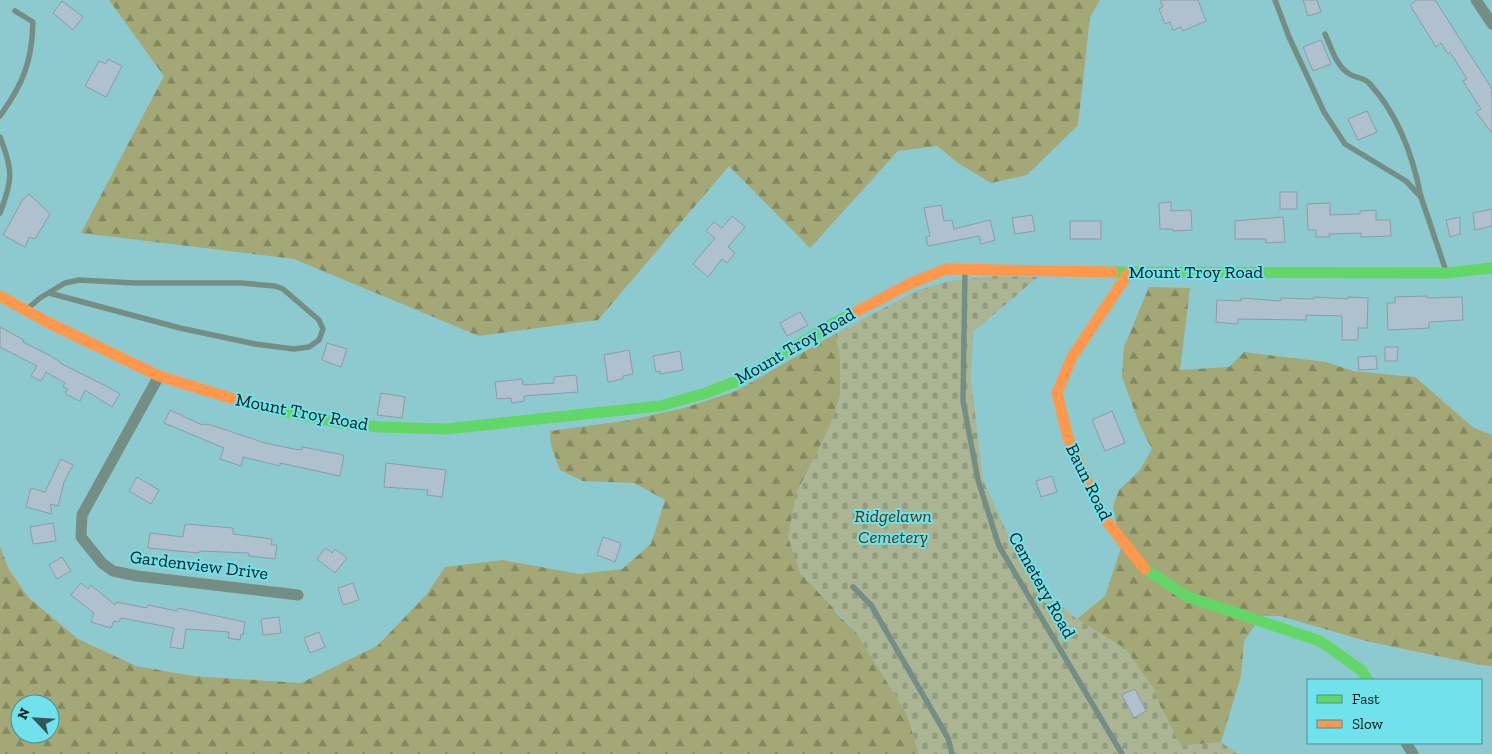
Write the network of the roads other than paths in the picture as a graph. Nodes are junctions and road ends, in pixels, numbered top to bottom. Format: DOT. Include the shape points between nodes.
graph roads {
  1 [pos="1275,0"];
  2 [pos="1476,0"];
  3 [pos="16,12"];
  4 [pos="1492,24"];
  5 [pos="1325,34"];
  6 [pos="0,116"];
  7 [pos="0,137"];
  8 [pos="1421,197"];
  9 [pos="0,213"];
  10 [pos="1492,268"];
  11 [pos="965,269"];
  12 [pos="1129,272"];
  13 [pos="1447,273"];
  14 [pos="49,293"];
  15 [pos="0,296"];
  16 [pos="26,310"];
  17 [pos="159,376"];
  18 [pos="853,587"];
  19 [pos="298,595"];
  20 [pos="1367,679"];
  21 [pos="952,754"];
  22 [pos="1122,754"];
  1 -- 8 [label="lane" via="1324,112 1345,144 1406,181"];
  2 -- 4 [label="street"];
  3 -- 6 [label="lane" via="33,22 32,48 13,98"];
  5 -- 8 [label="lane" via="1338,62 1348,74 1368,81 1392,113 1416,171"];
  7 -- 9 [label="lane" via="11,174"];
  8 -- 13 [label="lane"];
  10 -- 13 [label="street, Mount Troy Road"];
  11 -- 12 [label="street, Mount Troy Road"];
  11 -- 17 [label="street, Mount Troy Road" via="947,269 910,283 832,324 742,379 660,406 471,428 381,427 261,408"];
  11 -- 22 [label="lane, Cemetery Road" via="963,401 981,490 999,546"];
  12 -- 13 [label="street, Mount Troy Road"];
  12 -- 20 [label="street, Baun Road" via="1072,357 1056,393 1068,438 1104,518 1148,572 1188,597 1320,640 1361,670"];
  14 -- 14 [label="lane" via="65,283 80,280 275,286 283,289 319,320 323,329 318,340 309,347 294,349 255,344"];
  14 -- 16 [label="lane"];
  15 -- 16 [label="street, Mount Troy Road"];
  16 -- 17 [label="street, Mount Troy Road"];
  17 -- 19 [label="street, Gardenview Drive" via="82,514 80,537 113,571"];
  18 -- 21 [label="lane" via="871,605 948,738"];
}
